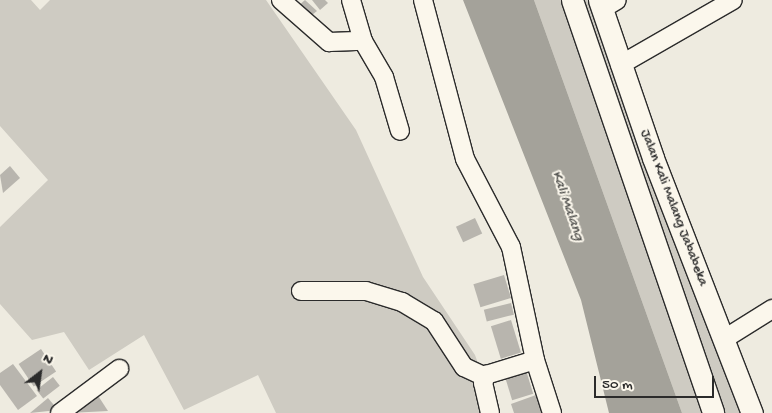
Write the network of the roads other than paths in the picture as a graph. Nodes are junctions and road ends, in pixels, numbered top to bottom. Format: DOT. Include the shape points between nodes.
graph roads {
  1 [pos="281,0"];
  2 [pos="351,0"];
  3 [pos="423,0"];
  4 [pos="572,0"];
  5 [pos="725,2"];
  6 [pos="606,3"];
  7 [pos="364,41"];
  8 [pos="620,65"];
  9 [pos="400,131"];
  10 [pos="301,290"];
  11 [pos="772,308"];
  12 [pos="724,339"];
  13 [pos="536,360"];
  14 [pos="119,369"];
  15 [pos="485,377"];
  16 [pos="60,413"];
  17 [pos="490,413"];
  18 [pos="552,413"];
  19 [pos="713,413"];
  20 [pos="752,413"];
  1 -- 7 [label="street" via="329,42"];
  2 -- 7 [label="street"];
  3 -- 13 [label="street" via="465,159 511,247"];
  4 -- 19 [label="main road, Jalan Kali Malang Jababeka"];
  5 -- 8 [label="street"];
  6 -- 8 [label="main road, Jalan Kali Malang Jababeka"];
  7 -- 9 [label="street" via="384,77"];
  8 -- 12 [label="main road, Jalan Kali Malang Jababeka"];
  10 -- 15 [label="street" via="343,289 402,302 434,321 464,367"];
  11 -- 12 [label="street"];
  12 -- 20 [label="main road, Jalan Kali Malang Jababeka"];
  13 -- 15 [label="street" via="496,369"];
  13 -- 18 [label="street"];
  14 -- 16 [label="street"];
  15 -- 17 [label="street"];
}
